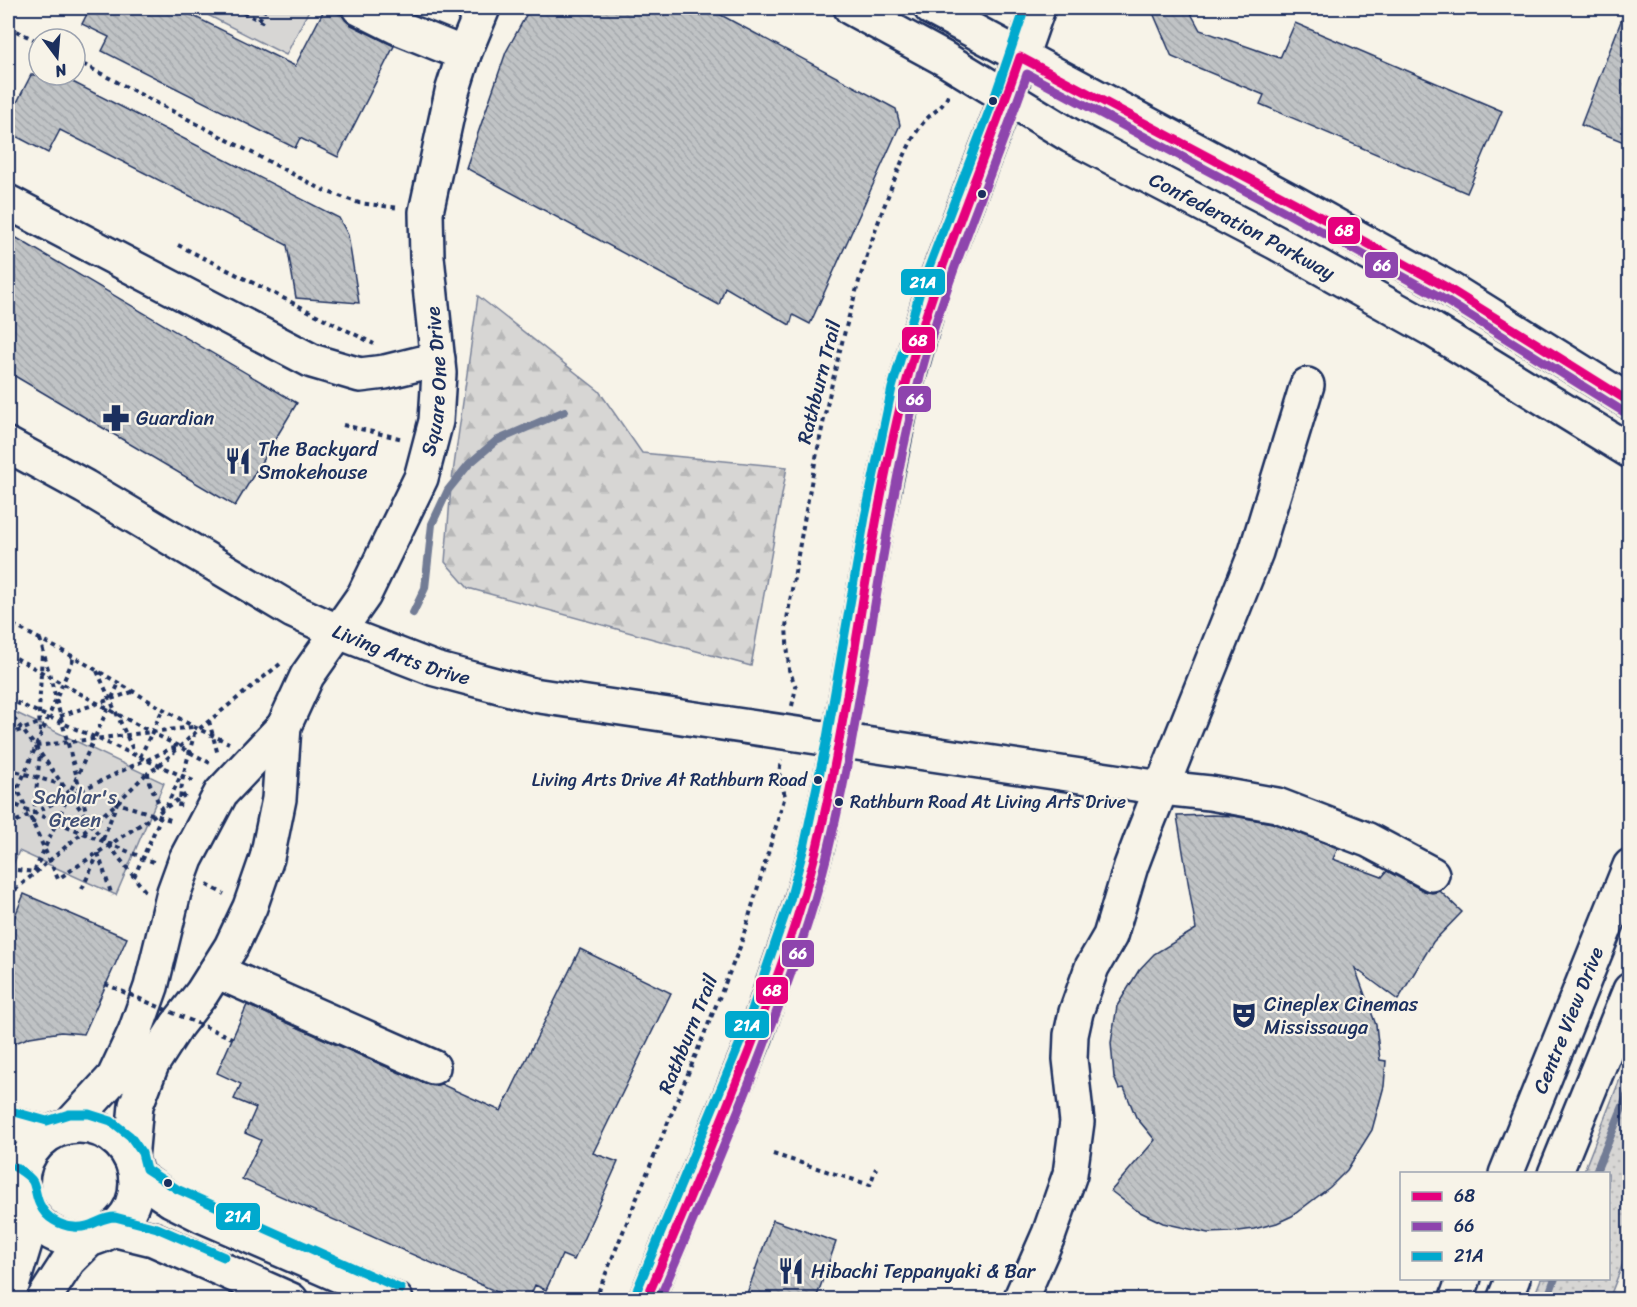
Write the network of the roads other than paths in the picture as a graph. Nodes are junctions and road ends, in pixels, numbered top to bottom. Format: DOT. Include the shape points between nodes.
graph roads {
  1 [pos="359,8"];
  2 [pos="483,8"];
  3 [pos="851,8"];
  4 [pos="931,8"];
  5 [pos="1038,8"];
  6 [pos="464,54"];
  7 [pos="1020,57"];
  8 [pos="1007,97"];
  9 [pos="8,202"];
  10 [pos="438,359"];
  11 [pos="1306,385"];
  12 [pos="1629,402"];
  13 [pos="8,445"];
  14 [pos="1629,452"];
  15 [pos="339,632"];
  16 [pos="284,726"];
  17 [pos="838,740"];
  18 [pos="1162,788"];
  19 [pos="1629,866"];
  20 [pos="1432,874"];
  21 [pos="216,972"];
  22 [pos="1629,990"];
  23 [pos="433,1067"];
  24 [pos="8,1123"];
  25 [pos="58,1130"];
  26 [pos="134,1167"];
  27 [pos="1506,1172"];
  28 [pos="1555,1172"];
  29 [pos="19,1191"];
  30 [pos="101,1234"];
  31 [pos="1463,1280"];
  32 [pos="1512,1280"];
  33 [pos="8,1299"];
  34 [pos="43,1299"];
  35 [pos="291,1299"];
  36 [pos="396,1299"];
  37 [pos="646,1299"];
  38 [pos="1020,1299"];
  39 [pos="1456,1299"];
  40 [pos="1504,1299"];
  1 -- 6 [label="street"];
  2 -- 6 [label="street, Square One Drive"];
  3 -- 8 [label="street, Confederation Parkway"];
  4 -- 7 [label="street"];
  5 -- 7 [label="street"];
  6 -- 10 [label="street, Square One Drive" via="426,212"];
  7 -- 8 [label="street"];
  7 -- 12 [label="street" via="1446,287"];
  8 -- 14 [label="street, Confederation Parkway" via="1071,136 1433,330"];
  8 -- 17 [label="street" via="933,290 904,391"];
  9 -- 10 [label="street" via="312,362 360,375"];
  10 -- 15 [label="street, Square One Drive" via="436,421 421,478 369,585"];
  11 -- 18 [label="street" via="1256,552"];
  13 -- 15 [label="street, Living Arts Drive" via="293,611"];
  15 -- 16 [label="street, Square One Drive" via="307,676"];
  15 -- 17 [label="street, Living Arts Drive" via="435,669 533,695"];
  16 -- 21 [label="street, Square One Drive" via="279,799 267,858 250,907"];
  16 -- 25 [label="street, Square One Drive" via="231,763 221,793 186,859 151,987 114,1077"];
  17 -- 18 [label="street, Living Arts Drive"];
  17 -- 37 [label="street" via="817,846 776,980"];
  18 -- 20 [label="street, Living Arts Drive" via="1277,805 1368,840"];
  18 -- 38 [label="street" via="1131,866 1110,936 1092,967 1076,1012 1070,1059 1077,1122 1070,1174"];
  19 -- 27 [label="street, Centre View Drive"];
  21 -- 23 [label="street"];
  21 -- 26 [label="street, Square One Drive" via="152,1064 136,1105"];
  22 -- 28 [label="street"];
  24 -- 25 [label="street"];
  25 -- 26 [label="street" via="87,1126 106,1132 121,1143"];
  25 -- 29 [label="street" via="33,1148"];
  26 -- 30 [label="street" via="135,1196 126,1215"];
  26 -- 36 [label="street" via="171,1200"];
  29 -- 30 [label="street" via="40,1225 55,1235 72,1239"];
  29 -- 33 [label="street" via="29,1230"];
  30 -- 34 [label="street" via="69,1260"];
  30 -- 35 [label="street" via="153,1239"];
  31 -- 39 [label="street"];
  32 -- 40 [label="street"];
}
